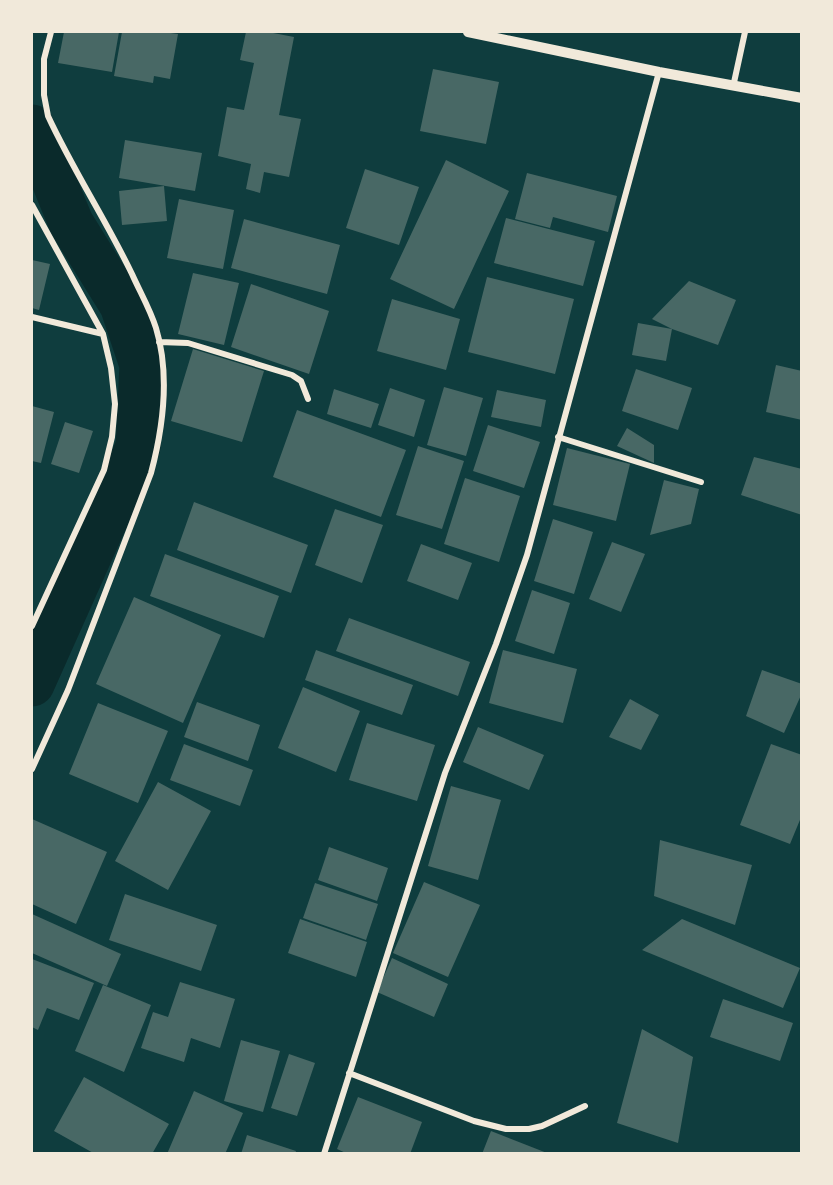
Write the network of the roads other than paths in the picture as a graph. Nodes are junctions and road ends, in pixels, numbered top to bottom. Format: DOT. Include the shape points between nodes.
graph roads {
  1 [pos="51,32"];
  2 [pos="468,32"];
  3 [pos="745,32"];
  4 [pos="659,72"];
  5 [pos="733,87"];
  6 [pos="801,98"];
  7 [pos="32,205"];
  8 [pos="32,317"];
  9 [pos="103,334"];
  10 [pos="159,342"];
  11 [pos="308,399"];
  12 [pos="558,437"];
  13 [pos="701,482"];
  14 [pos="32,626"];
  15 [pos="32,769"];
  16 [pos="349,1073"];
  17 [pos="585,1106"];
  18 [pos="324,1154"];
  1 -- 10 [label="street" via="44,59 48,116 118,245 147,305"];
  2 -- 4 [label="street"];
  3 -- 5 [label="street"];
  4 -- 5 [label="street"];
  4 -- 12 [label="street"];
  5 -- 6 [label="street"];
  7 -- 9 [label="street"];
  8 -- 9 [label="street"];
  9 -- 14 [label="street" via="115,404 110,448 104,470"];
  10 -- 11 [label="street" via="188,343 292,375 301,381"];
  10 -- 15 [label="street" via="163,390 160,439 151,473 68,690"];
  12 -- 13 [label="street"];
  12 -- 16 [label="street" via="527,555 445,773"];
  16 -- 17 [label="street" via="474,1121 506,1129 542,1126"];
  16 -- 18 [label="street"];
}
